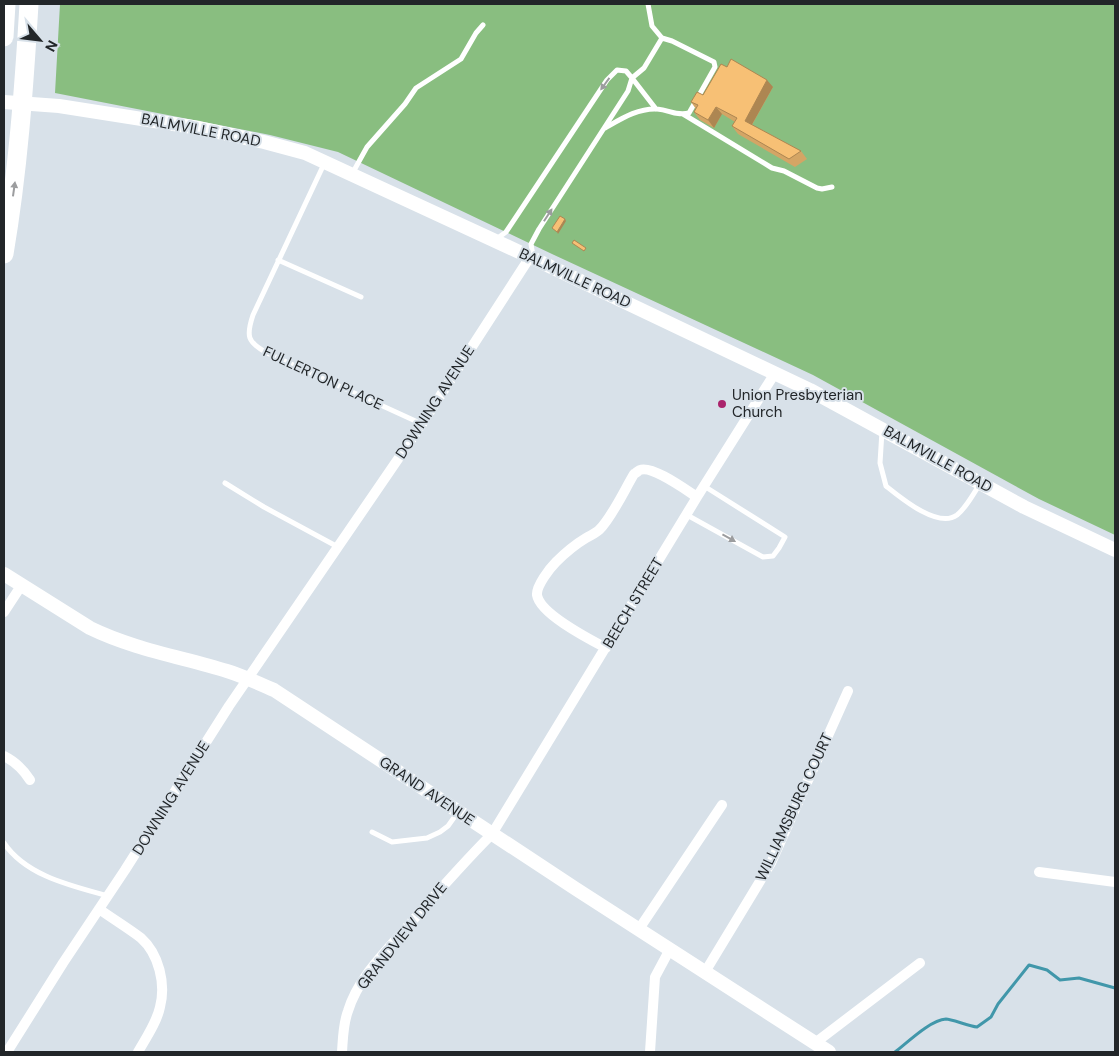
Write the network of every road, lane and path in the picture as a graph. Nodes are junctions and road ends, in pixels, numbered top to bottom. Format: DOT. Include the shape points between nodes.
graph roads {
  1 [pos="6,4"];
  2 [pos="29,4"];
  3 [pos="648,4"];
  4 [pos="482,25"];
  5 [pos="4,37"];
  6 [pos="662,38"];
  7 [pos="632,78"];
  8 [pos="4,102"];
  9 [pos="656,109"];
  10 [pos="684,114"];
  11 [pos="604,128"];
  12 [pos="326,162"];
  13 [pos="352,174"];
  14 [pos="832,187"];
  15 [pos="495,240"];
  16 [pos="4,254"];
  17 [pos="532,258"];
  18 [pos="278,260"];
  19 [pos="361,298"];
  20 [pos="775,373"];
  21 [pos="422,424"];
  22 [pos="883,428"];
  23 [pos="225,483"];
  24 [pos="981,483"];
  25 [pos="704,486"];
  26 [pos="697,497"];
  27 [pos="686,514"];
  28 [pos="339,547"];
  29 [pos="1115,550"];
  30 [pos="4,574"];
  31 [pos="21,586"];
  32 [pos="4,612"];
  33 [pos="606,648"];
  34 [pos="248,679"];
  35 [pos="848,691"];
  36 [pos="4,756"];
  37 [pos="30,780"];
  38 [pos="722,805"];
  39 [pos="458,812"];
  40 [pos="372,832"];
  41 [pos="492,834"];
  42 [pos="4,843"];
  43 [pos="1039,872"];
  44 [pos="1115,882"];
  45 [pos="108,896"];
  46 [pos="99,909"];
  47 [pos="639,929"];
  48 [pos="670,949"];
  49 [pos="920,963"];
  50 [pos="705,972"];
  51 [pos="815,1043"];
  52 [pos="6,1052"];
  53 [pos="138,1052"];
  54 [pos="342,1052"];
  55 [pos="650,1052"];
  56 [pos="830,1052"];
  1 -- 5 [label="highway"];
  16 -- 2 [label="highway, one-way" via="20,141"];
  3 -- 6 [label="lane" via="652,26"];
  4 -- 13 [label="lane" via="461,59 416,88 367,148"];
  6 -- 7 [label="lane" via="644,68"];
  6 -- 10 [label="lane" via="714,62 715,67 689,113"];
  7 -- 9 [label="lane"];
  7 -- 11 [label="lane" via="628,91"];
  7 -- 15 [label="lane, one-way" via="626,71 617,70 607,80 506,232"];
  8 -- 12 [label="street, BALMVILLE ROAD" via="59,106 199,128 264,142"];
  9 -- 10 [label="lane"];
  9 -- 11 [label="lane" via="630,114"];
  10 -- 14 [label="lane" via="772,168 817,188"];
  17 -- 11 [label="lane, one-way" via="532,244 539,230"];
  12 -- 13 [label="street, BALMVILLE ROAD"];
  12 -- 18 [label="lane, FULLERTON PLACE"];
  13 -- 15 [label="street, BALMVILLE ROAD"];
  15 -- 17 [label="street, BALMVILLE ROAD"];
  17 -- 20 [label="street, BALMVILLE ROAD"];
  17 -- 21 [label="street, DOWNING AVENUE"];
  18 -- 19 [label="lane"];
  18 -- 21 [label="lane, FULLERTON PLACE" via="251,322 249,337 252,343 267,353"];
  20 -- 22 [label="street, BALMVILLE ROAD"];
  20 -- 25 [label="street, BEECH STREET"];
  21 -- 28 [label="street, DOWNING AVENUE"];
  22 -- 24 [label="street, BALMVILLE ROAD"];
  22 -- 24 [label="lane" via="880,463 886,486 931,516 944,519 956,516"];
  23 -- 28 [label="lane"];
  24 -- 29 [label="street, BALMVILLE ROAD"];
  25 -- 26 [label="street, BEECH STREET"];
  27 -- 25 [label="lane, one-way" via="763,557 773,556 779,548 784,537"];
  26 -- 27 [label="street, BEECH STREET"];
  26 -- 33 [label="street" via="655,472 640,470 634,474 599,531 557,561 546,575 537,595 542,605"];
  27 -- 33 [label="street, BEECH STREET"];
  28 -- 34 [label="street, DOWNING AVENUE"];
  30 -- 31 [label="street, GRAND AVENUE"];
  31 -- 32 [label="street"];
  31 -- 34 [label="street, GRAND AVENUE" via="104,635"];
  33 -- 41 [label="street, BEECH STREET"];
  34 -- 39 [label="street, GRAND AVENUE" via="302,707"];
  34 -- 45 [label="street, DOWNING AVENUE"];
  35 -- 50 [label="street, WILLIAMSBURG COURT" via="771,863"];
  36 -- 37 [label="street" via="16,762"];
  38 -- 47 [label="street"];
  39 -- 40 [label="lane" via="448,826 427,838 392,842"];
  39 -- 41 [label="street, GRAND AVENUE"];
  41 -- 47 [label="street, GRAND AVENUE"];
  41 -- 54 [label="street, GRANDVIEW DRIVE" via="387,950 356,991 343,1030"];
  42 -- 45 [label="lane" via="11,854 32,868 64,884"];
  43 -- 44 [label="street"];
  45 -- 46 [label="street, DOWNING AVENUE"];
  46 -- 52 [label="street, DOWNING AVENUE"];
  46 -- 53 [label="street" via="142,939 159,968 160,1007"];
  47 -- 48 [label="street, GRAND AVENUE"];
  48 -- 50 [label="street, GRAND AVENUE"];
  48 -- 55 [label="street" via="655,978"];
  49 -- 51 [label="street"];
  50 -- 51 [label="street, GRAND AVENUE"];
  51 -- 56 [label="street, GRAND AVENUE"];
}
